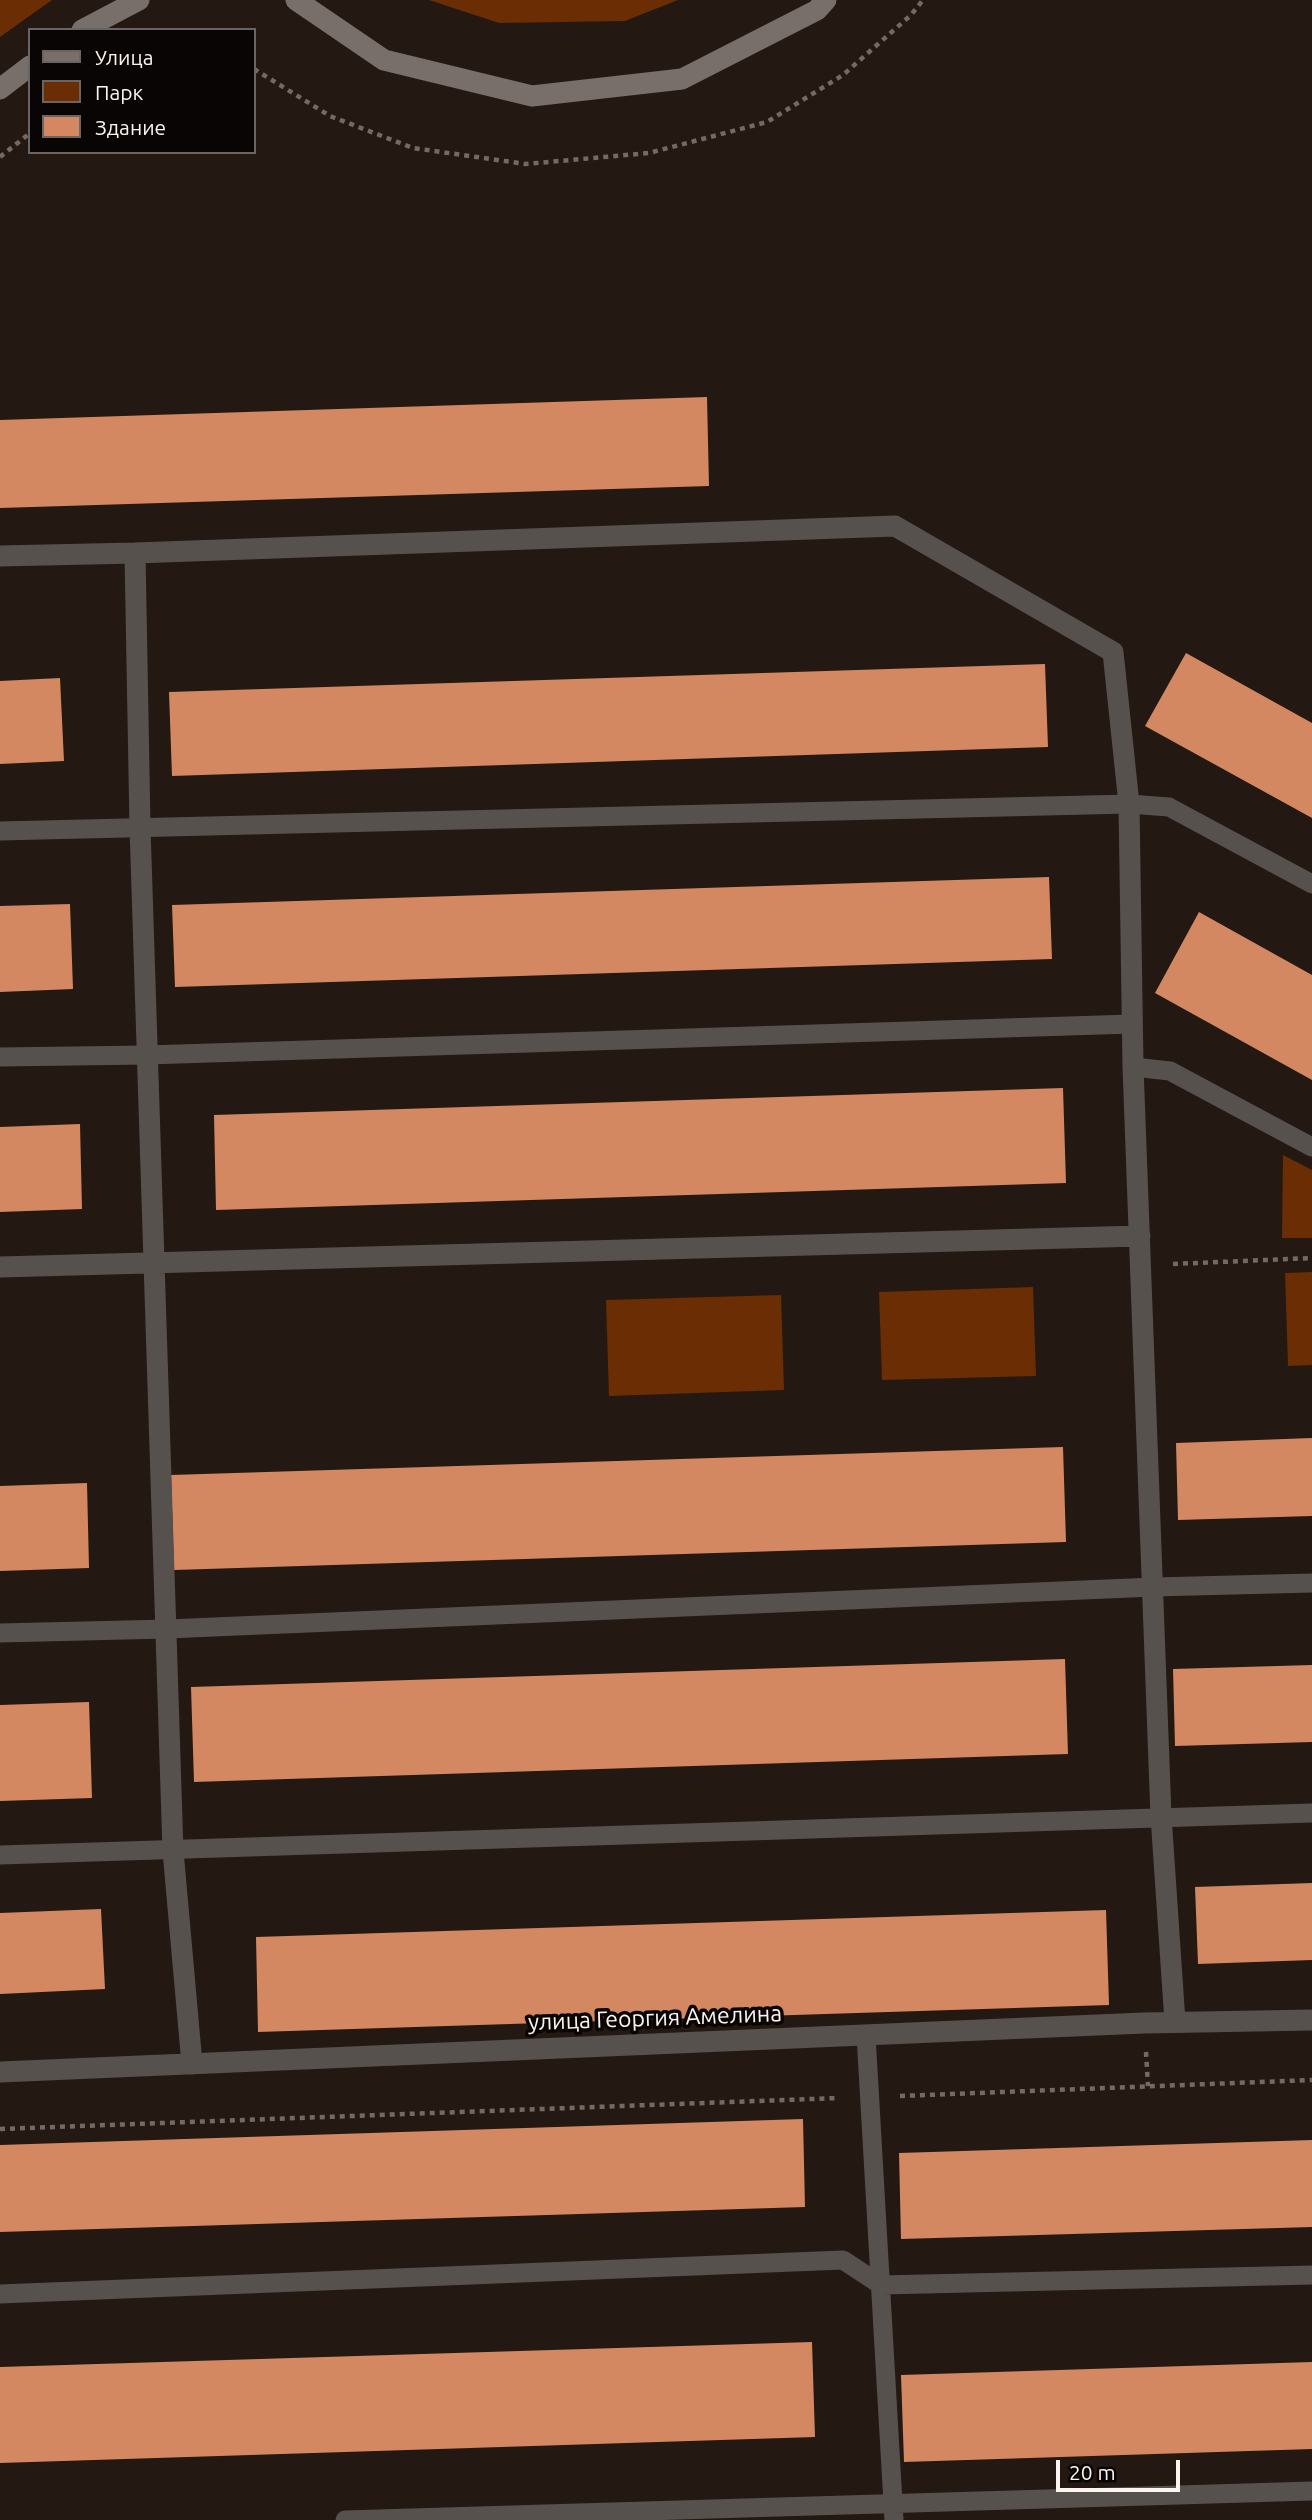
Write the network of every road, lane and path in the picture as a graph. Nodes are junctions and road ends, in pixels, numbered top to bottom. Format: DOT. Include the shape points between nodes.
graph roads {
  1 [pos="139,0"];
  2 [pos="296,0"];
  3 [pos="826,0"];
  4 [pos="86,28"];
  5 [pos="28,68"];
  6 [pos="0,89"];
  7 [pos="28,136"];
  8 [pos="0,157"];
  9 [pos="135,553"];
  10 [pos="0,556"];
  11 [pos="1129,804"];
  12 [pos="140,827"];
  13 [pos="0,831"];
  14 [pos="1312,884"];
  15 [pos="1132,1024"];
  16 [pos="147,1055"];
  17 [pos="0,1057"];
  18 [pos="1133,1067"];
  19 [pos="1312,1147"];
  20 [pos="1140,1236"];
  21 [pos="1312,1258"];
  22 [pos="153,1262"];
  23 [pos="1141,1265"];
  24 [pos="0,1267"];
  25 [pos="1312,1583"];
  26 [pos="1154,1587"];
  27 [pos="167,1629"];
  28 [pos="0,1633"];
  29 [pos="1312,1812"];
  30 [pos="1161,1816"];
  31 [pos="173,1851"];
  32 [pos="0,1854"];
  33 [pos="1312,2020"];
  34 [pos="1175,2022"];
  35 [pos="866,2035"];
  36 [pos="192,2064"];
  37 [pos="0,2072"];
  38 [pos="1312,2080"];
  39 [pos="870,2097"];
  40 [pos="0,2129"];
  41 [pos="1312,2275"];
  42 [pos="881,2285"];
  43 [pos="0,2294"];
  44 [pos="1312,2491"];
  45 [pos="894,2511"];
  46 [pos="345,2520"];
  1 -- 4 [label="main road"];
  2 -- 3 [label="main road" via="384,60 531,96 682,79 817,10"];
  5 -- 6 [label="main road"];
  7 -- 8 [label="path"];
  9 -- 10 [label="street"];
  9 -- 11 [label="street" via="895,526 1113,652"];
  9 -- 12 [label="street"];
  11 -- 12 [label="lane"];
  11 -- 14 [label="lane" via="1169,807"];
  11 -- 15 [label="street"];
  12 -- 13 [label="lane"];
  12 -- 16 [label="street"];
  15 -- 16 [label="lane"];
  15 -- 18 [label="street"];
  16 -- 17 [label="lane"];
  16 -- 22 [label="street"];
  18 -- 19 [label="lane" via="1170,1071"];
  18 -- 20 [label="street"];
  20 -- 22 [label="street"];
  20 -- 23 [label="street"];
  21 -- 23 [label="path"];
  22 -- 24 [label="street"];
  22 -- 27 [label="street"];
  23 -- 26 [label="street"];
  25 -- 26 [label="lane"];
  26 -- 27 [label="lane"];
  26 -- 30 [label="street"];
  27 -- 28 [label="lane"];
  27 -- 31 [label="street"];
  29 -- 30 [label="lane"];
  30 -- 31 [label="lane"];
  30 -- 34 [label="street"];
  31 -- 32 [label="lane"];
  31 -- 36 [label="street"];
  33 -- 34 [label="street, улица Георгия Амелина"];
  34 -- 35 [label="street, улица Георгия Амелина"];
  35 -- 36 [label="street, улица Георгия Амелина"];
  35 -- 39 [label="lane"];
  36 -- 37 [label="street, улица Георгия Амелина"];
  38 -- 39 [label="path"];
  39 -- 40 [label="path"];
  39 -- 42 [label="lane"];
  41 -- 42 [label="lane"];
  42 -- 43 [label="lane" via="843,2260"];
  42 -- 45 [label="lane"];
  44 -- 45 [label="lane"];
  45 -- 46 [label="lane"];
}
